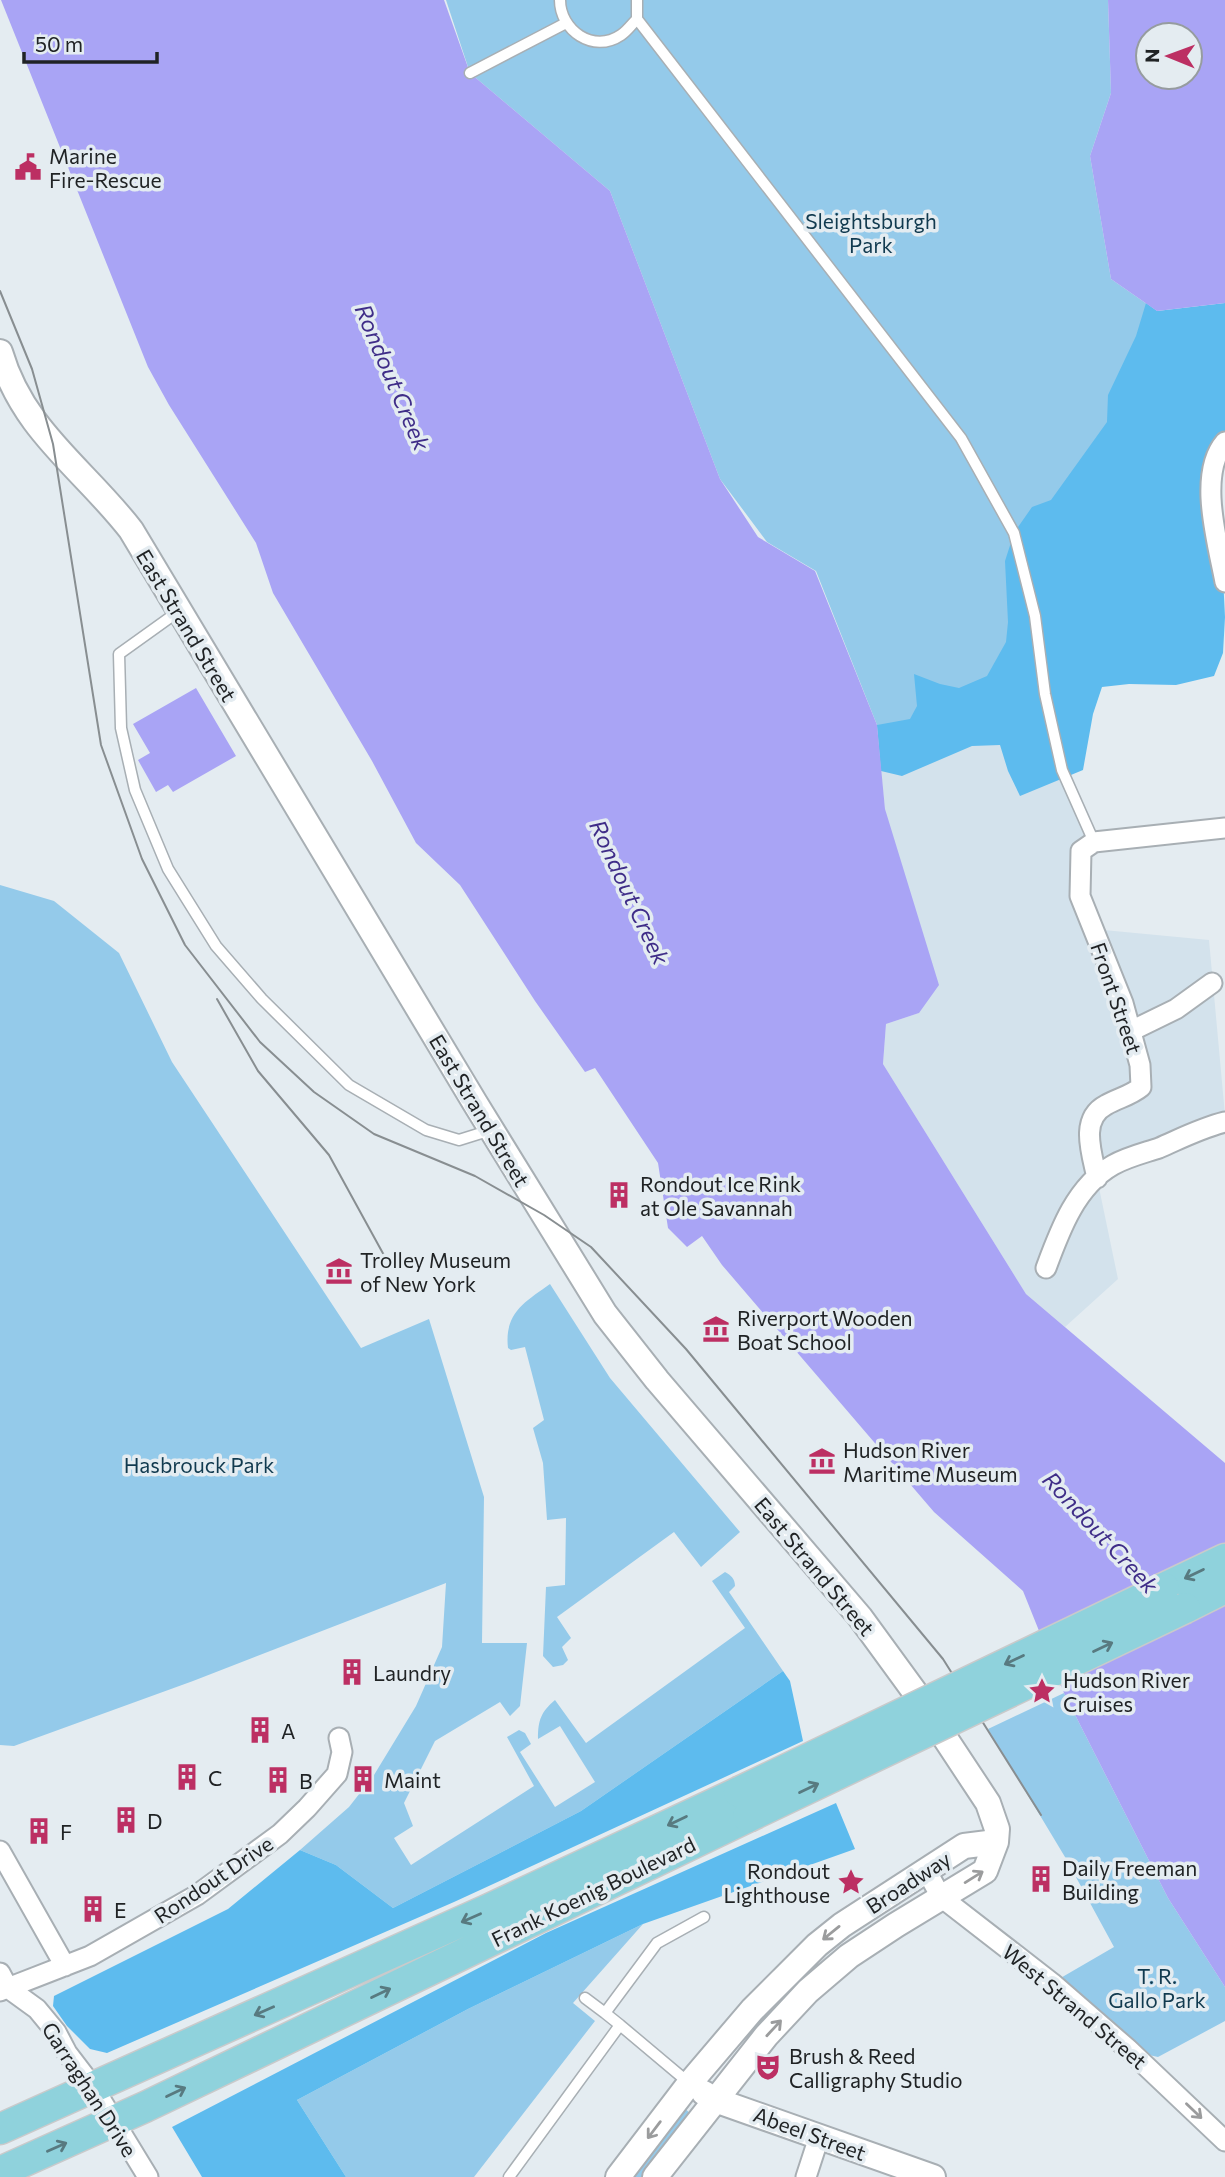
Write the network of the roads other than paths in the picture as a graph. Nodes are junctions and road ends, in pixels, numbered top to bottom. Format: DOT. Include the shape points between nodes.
graph roads {
  1 [pos="560,0"];
  2 [pos="637,0"];
  3 [pos="637,19"];
  4 [pos="566,23"];
  5 [pos="470,73"];
  6 [pos="0,352"];
  7 [pos="1225,442"];
  8 [pos="1225,582"];
  9 [pos="179,611"];
  10 [pos="1225,828"];
  11 [pos="1094,842"];
  12 [pos="1212,983"];
  13 [pos="1131,1031"];
  14 [pos="1225,1122"];
  15 [pos="492,1130"];
  16 [pos="1097,1178"];
  17 [pos="1046,1268"];
  18 [pos="1225,1559"];
  19 [pos="1225,1588"];
  20 [pos="1174,1598"];
  21 [pos="340,1738"];
  22 [pos="743,1804"];
  23 [pos="996,1842"];
  24 [pos="0,1851"];
  25 [pos="926,1870"];
  26 [pos="941,1897"];
  27 [pos="704,1917"];
  28 [pos="65,1966"];
  29 [pos="3,1984"];
  30 [pos="585,1998"];
  31 [pos="605,2013"];
  32 [pos="620,2025"];
  33 [pos="690,2084"];
  34 [pos="93,2087"];
  35 [pos="715,2100"];
  36 [pos="114,2121"];
  37 [pos="0,2129"];
  38 [pos="819,2137"];
  39 [pos="1225,2141"];
  40 [pos="0,2172"];
  41 [pos="148,2177"];
  42 [pos="509,2177"];
  43 [pos="618,2177"];
  44 [pos="655,2177"];
  45 [pos="806,2177"];
  46 [pos="933,2177"];
  1 -- 4 [label="lane"];
  2 -- 3 [label="lane"];
  3 -- 4 [label="lane" via="606,41 576,35"];
  3 -- 11 [label="lane" via="961,438 1014,533 1035,615 1045,694 1062,770"];
  4 -- 5 [label="lane"];
  6 -- 9 [label="street, East Strand Street" via="19,401 131,530"];
  7 -- 8 [label="street" via="1214,461 1212,509"];
  9 -- 15 [label="street, East Strand Street"];
  9 -- 15 [label="lane" via="119,654 121,728 135,790 168,869 216,946 349,1085 426,1130 459,1140"];
  10 -- 11 [label="street"];
  11 -- 13 [label="street, Front Street" via="1081,851 1080,896"];
  12 -- 13 [label="street" via="1176,1009"];
  13 -- 16 [label="street, Front Street" via="1141,1087 1093,1115 1090,1141"];
  14 -- 16 [label="street" via="1114,1165"];
  15 -- 23 [label="street, East Strand Street" via="605,1314 860,1617 914,1691 988,1803"];
  16 -- 17 [label="street" via="1069,1213"];
  18 -- 20 [label="main road, one-way"];
  19 -- 20 [label="main road"];
  20 -- 22 [label="main road, Frank Koenig Boulevard, bridge"];
  21 -- 28 [label="street, Rondout Drive" via="337,1774 280,1834 197,1895"];
  22 -- 34 [label="main road, Frank Koenig Boulevard, one-way" via="500,1905"];
  36 -- 22 [label="main road, Frank Koenig Boulevard, one-way"];
  23 -- 25 [label="street, Broadway" via="964,1846"];
  26 -- 23 [label="street, Broadway, one-way" via="985,1871"];
  24 -- 28 [label="street"];
  25 -- 26 [label="street, West Strand Street"];
  25 -- 33 [label="street, Broadway, one-way" via="817,1945 752,2010"];
  35 -- 26 [label="street, Broadway, one-way" via="808,1991 849,1956"];
  26 -- 39 [label="street, West Strand Street, one-way" via="1052,1983"];
  27 -- 31 [label="lane" via="657,1943"];
  28 -- 29 [label="street, Rondout Drive"];
  29 -- 34 [label="street, Garraghan Drive" via="37,2009"];
  30 -- 31 [label="lane"];
  31 -- 32 [label="lane"];
  32 -- 33 [label="lane"];
  32 -- 42 [label="lane"];
  33 -- 35 [label="street, Abeel Street"];
  33 -- 43 [label="street, Broadway, one-way"];
  34 -- 36 [label="street, Garraghan Drive"];
  34 -- 37 [label="main road, Frank Koenig Boulevard"];
  35 -- 38 [label="street, Abeel Street"];
  35 -- 44 [label="street, Broadway"];
  40 -- 36 [label="main road, Frank Koenig Boulevard, one-way"];
  36 -- 41 [label="street, Garraghan Drive"];
  38 -- 45 [label="street"];
  38 -- 46 [label="street, Abeel Street"];
}
